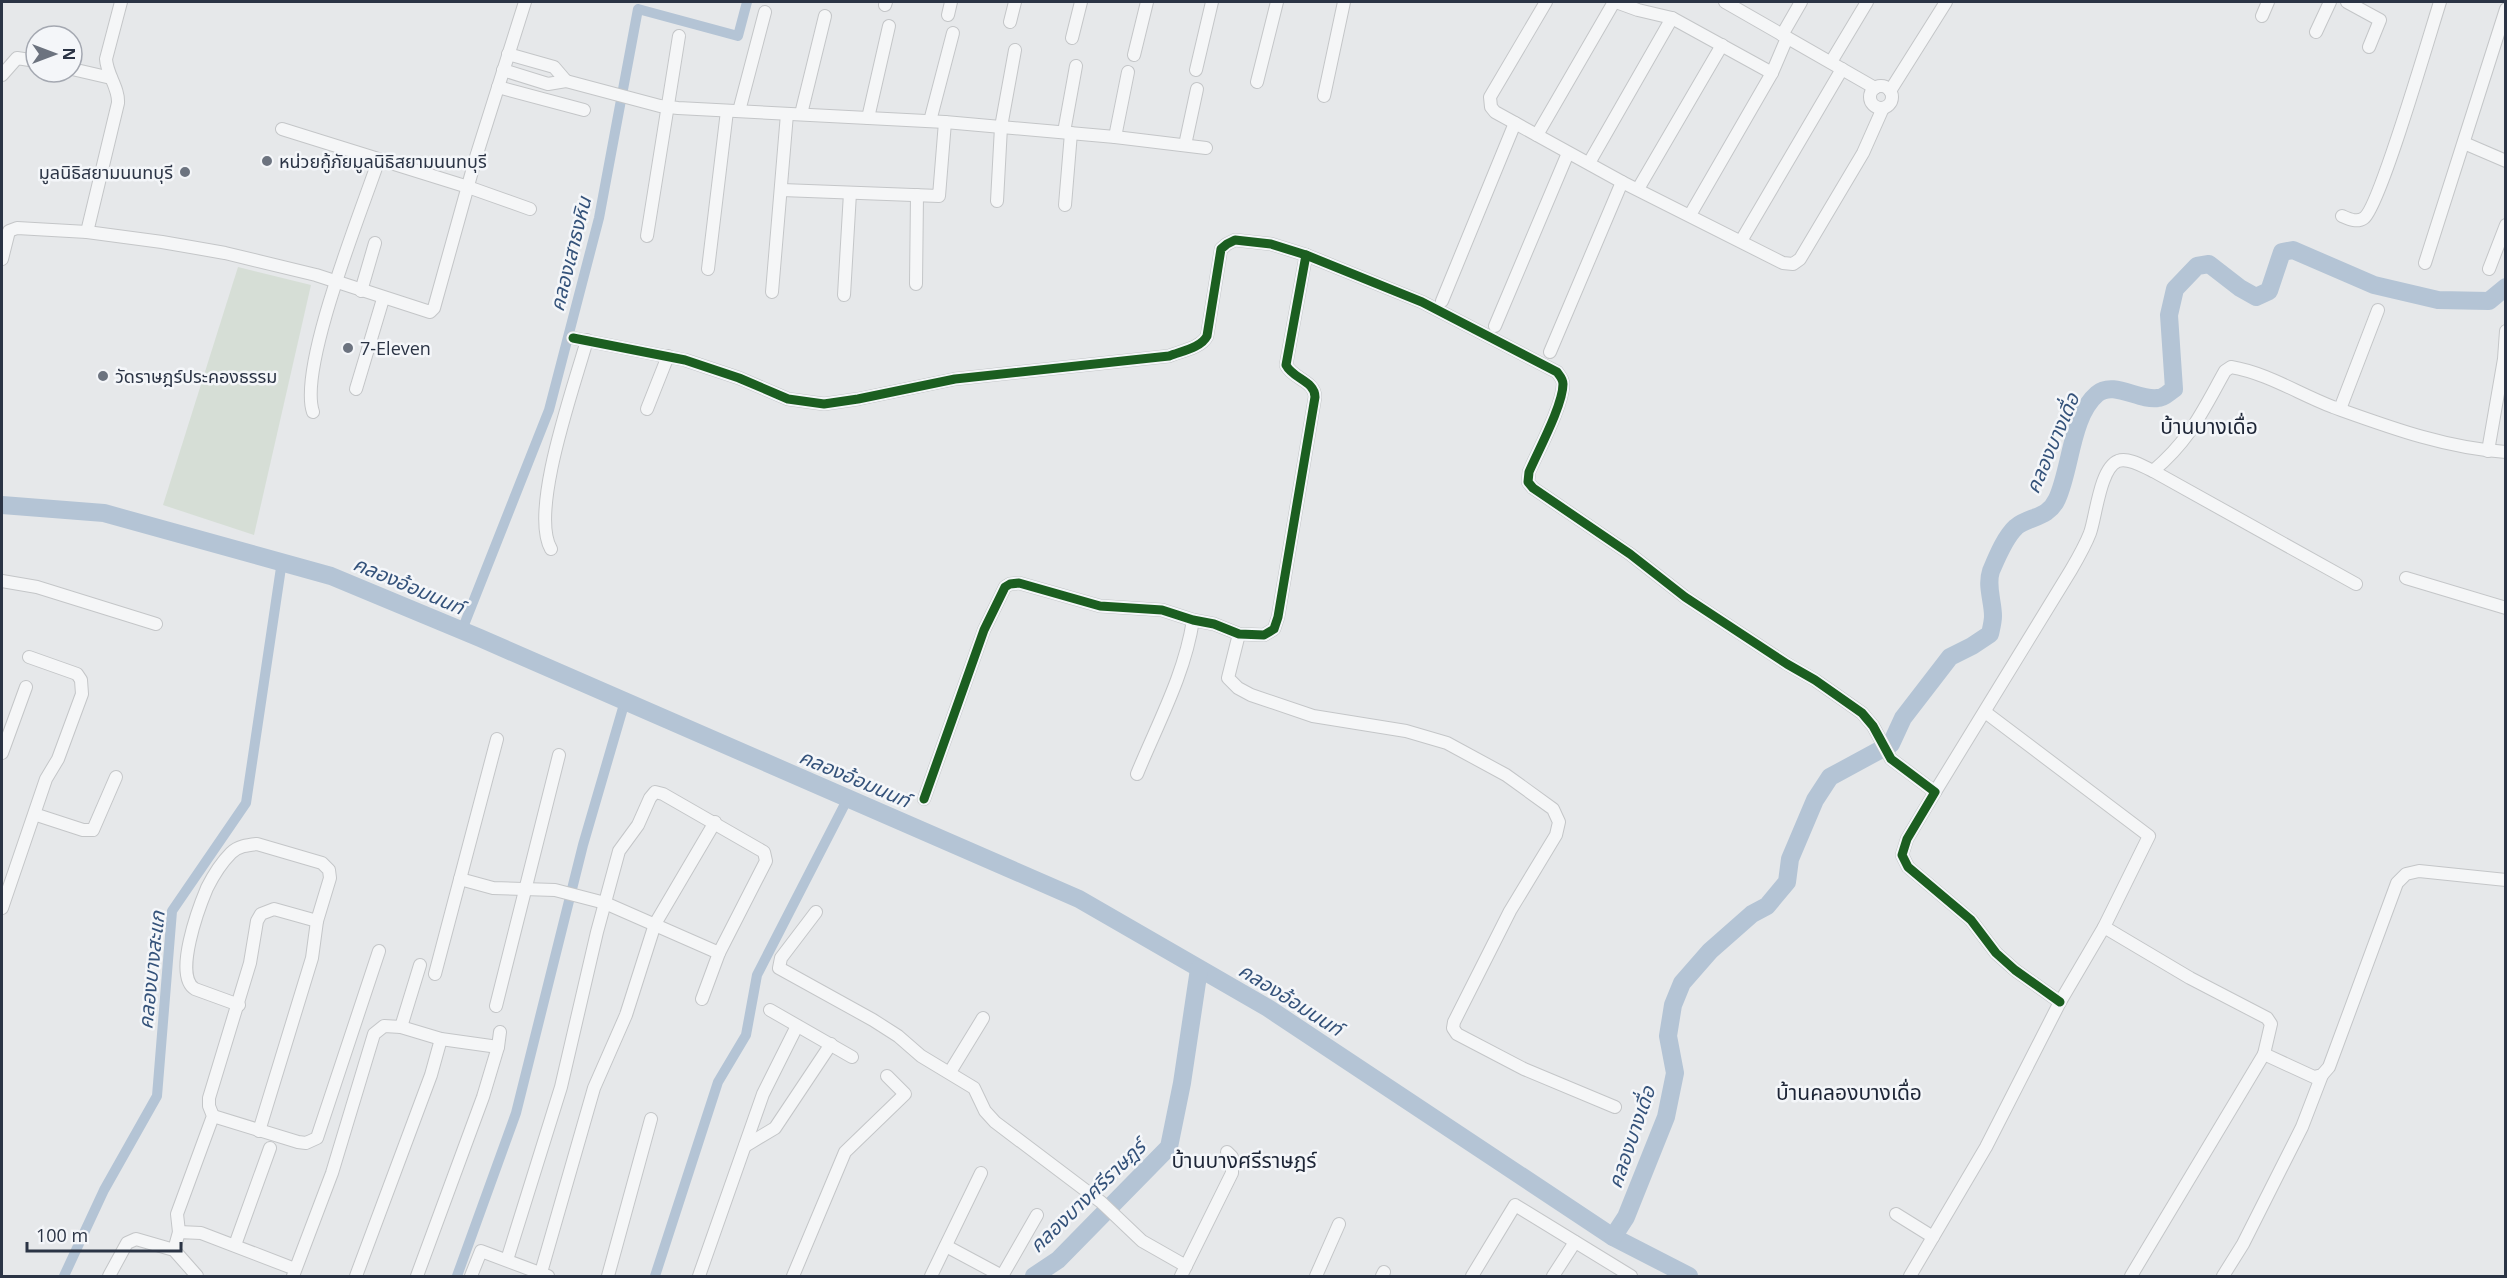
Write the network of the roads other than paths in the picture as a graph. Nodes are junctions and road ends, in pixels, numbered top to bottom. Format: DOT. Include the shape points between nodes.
graph roads {
  1 [pos="121,2"];
  2 [pos="525,2"];
  3 [pos="951,2"];
  4 [pos="1015,2"];
  5 [pos="1081,2"];
  6 [pos="1147,2"];
  7 [pos="1212,2"];
  8 [pos="1277,2"];
  9 [pos="1344,2"];
  10 [pos="1546,2"];
  11 [pos="1615,2"];
  12 [pos="1729,2"];
  13 [pos="1801,2"];
  14 [pos="1867,2"];
  15 [pos="1946,2"];
  16 [pos="2268,2"];
  17 [pos="2330,2"];
  18 [pos="2347,2"];
  19 [pos="2440,2"];
  20 [pos="2498,2"];
  21 [pos="2505,7"];
  22 [pos="765,12"];
  23 [pos="948,15"];
  24 [pos="825,16"];
  25 [pos="2262,16"];
  26 [pos="1672,18"];
  27 [pos="1010,21"];
  28 [pos="889,26"];
  29 [pos="2316,32"];
  30 [pos="953,33"];
  31 [pos="679,36"];
  32 [pos="1784,36"];
  33 [pos="1072,38"];
  34 [pos="1722,45"];
  35 [pos="2369,47"];
  36 [pos="1015,50"];
  37 [pos="508,54"];
  38 [pos="1134,55"];
  39 [pos="24,59"];
  40 [pos="1836,65"];
  41 [pos="1076,66"];
  42 [pos="503,70"];
  43 [pos="1196,70"];
  44 [pos="84,72"];
  45 [pos="1128,72"];
  46 [pos="1772,73"];
  47 [pos="2,75"];
  48 [pos="111,78"];
  49 [pos="566,81"];
  50 [pos="1257,82"];
  51 [pos="498,87"];
  52 [pos="1875,88"];
  53 [pos="1197,89"];
  54 [pos="1890,92"];
  55 [pos="1324,96"];
  56 [pos="667,106"];
  57 [pos="1883,108"];
  58 [pos="584,110"];
  59 [pos="733,111"];
  60 [pos="787,114"];
  61 [pos="801,114"];
  62 [pos="868,118"];
  63 [pos="930,121"];
  64 [pos="945,122"];
  65 [pos="1515,123"];
  66 [pos="1001,127"];
  67 [pos="282,129"];
  68 [pos="1068,133"];
  69 [pos="1537,135"];
  70 [pos="1115,137"];
  71 [pos="2464,143"];
  72 [pos="1185,145"];
  73 [pos="1206,148"];
  74 [pos="1568,153"];
  75 [pos="379,159"];
  76 [pos="2505,161"];
  77 [pos="1589,163"];
  78 [pos="1622,182"];
  79 [pos="468,187"];
  80 [pos="1638,189"];
  81 [pos="782,190"];
  82 [pos="850,193"];
  83 [pos="917,195"];
  84 [pos="997,201"];
  85 [pos="1065,205"];
  86 [pos="530,209"];
  87 [pos="1690,215"];
  88 [pos="2342,216"];
  89 [pos="2505,225"];
  90 [pos="87,232"];
  91 [pos="647,236"];
  92 [pos="1741,241"];
  93 [pos="375,243"];
  94 [pos="1306,255"];
  95 [pos="2,259"];
  96 [pos="2425,263"];
  97 [pos="708,269"];
  98 [pos="2489,270"];
  99 [pos="337,282"];
  100 [pos="916,284"];
  101 [pos="361,291"];
  102 [pos="772,292"];
  103 [pos="844,296"];
  104 [pos="383,299"];
  105 [pos="1442,301"];
  106 [pos="2378,310"];
  107 [pos="1495,326"];
  108 [pos="2505,331"];
  109 [pos="573,338"];
  110 [pos="587,340"];
  111 [pos="1550,352"];
  112 [pos="668,356"];
  113 [pos="356,389"];
  114 [pos="647,409"];
  115 [pos="2340,409"];
  116 [pos="313,412"];
  117 [pos="2488,451"];
  118 [pos="2505,452"];
  119 [pos="2153,471"];
  120 [pos="551,549"];
  121 [pos="2406,578"];
  122 [pos="2,581"];
  123 [pos="2356,584"];
  124 [pos="2505,608"];
  125 [pos="1193,620"];
  126 [pos="156,624"];
  127 [pos="1239,634"];
  128 [pos="29,657"];
  129 [pos="26,687"];
  130 [pos="1985,712"];
  131 [pos="497,739"];
  132 [pos="2,753"];
  133 [pos="559,755"];
  134 [pos="58,759"];
  135 [pos="1137,774"];
  136 [pos="116,777"];
  137 [pos="1935,792"];
  138 [pos="924,799"];
  139 [pos="40,816"];
  140 [pos="715,822"];
  141 [pos="21,856"];
  142 [pos="460,879"];
  143 [pos="2505,880"];
  144 [pos="525,888"];
  145 [pos="605,903"];
  146 [pos="2,908"];
  147 [pos="816,912"];
  148 [pos="317,921"];
  149 [pos="655,924"];
  150 [pos="2104,927"];
  151 [pos="379,951"];
  152 [pos="719,953"];
  153 [pos="420,965"];
  154 [pos="435,974"];
  155 [pos="702,999"];
  156 [pos="2060,1002"];
  157 [pos="238,1005"];
  158 [pos="496,1006"];
  159 [pos="770,1010"];
  160 [pos="983,1018"];
  161 [pos="797,1026"];
  162 [pos="401,1027"];
  163 [pos="500,1032"];
  164 [pos="441,1039"];
  165 [pos="831,1044"];
  166 [pos="498,1047"];
  167 [pos="2264,1054"];
  168 [pos="852,1057"];
  169 [pos="951,1072"];
  170 [pos="2322,1075"];
  171 [pos="887,1076"];
  172 [pos="1615,1107"];
  173 [pos="213,1116"];
  174 [pos="651,1119"];
  175 [pos="259,1131"];
  176 [pos="745,1146"];
  177 [pos="270,1148"];
  178 [pos="1227,1152"];
  179 [pos="981,1173"];
  180 [pos="1896,1214"];
  181 [pos="1037,1215"];
  182 [pos="1339,1224"];
  183 [pos="179,1232"];
  184 [pos="1933,1238"];
  185 [pos="1575,1242"];
  186 [pos="235,1245"];
  187 [pos="946,1246"];
  188 [pos="174,1250"];
  189 [pos="507,1260"];
  190 [pos="1183,1271"];
  191 [pos="294,1273"];
  192 [pos="109,1276"];
  193 [pos="197,1276"];
  194 [pos="356,1276"];
  195 [pos="417,1276"];
  196 [pos="471,1276"];
  197 [pos="543,1276"];
  198 [pos="608,1276"];
  199 [pos="699,1276"];
  200 [pos="793,1276"];
  201 [pos="931,1276"];
  202 [pos="1002,1276"];
  203 [pos="1316,1276"];
  204 [pos="1472,1276"];
  205 [pos="1553,1276"];
  206 [pos="1631,1276"];
  207 [pos="1910,1276"];
  208 [pos="2131,1276"];
  209 [pos="2223,1276"];
  1 -- 48 [label="street" via="106,59"];
  2 -- 37 [label="street"];
  3 -- 23 [label="street"];
  4 -- 27 [label="street"];
  5 -- 33 [label="street"];
  6 -- 38 [label="street"];
  7 -- 43 [label="street"];
  8 -- 50 [label="street"];
  9 -- 55 [label="street"];
  10 -- 65 [label="street" via="1490,97 1495,112"];
  11 -- 26 [label="street"];
  11 -- 69 [label="street"];
  12 -- 32 [label="street"];
  13 -- 32 [label="street"];
  14 -- 40 [label="street"];
  15 -- 54 [label="street"];
  16 -- 25 [label="street"];
  17 -- 29 [label="street"];
  18 -- 35 [label="street" via="2380,20"];
  19 -- 88 [label="street" via="2380,186 2362,220"];
  20 -- 21 [label="street"];
  21 -- 71 [label="street"];
  22 -- 59 [label="street"];
  24 -- 61 [label="street"];
  26 -- 34 [label="street"];
  26 -- 77 [label="street"];
  28 -- 62 [label="street"];
  30 -- 63 [label="street"];
  31 -- 56 [label="street"];
  32 -- 40 [label="street"];
  32 -- 46 [label="street"];
  34 -- 46 [label="street"];
  34 -- 80 [label="street"];
  36 -- 66 [label="street"];
  37 -- 42 [label="street"];
  37 -- 49 [label="street" via="554,67"];
  39 -- 47 [label="street" via="17,58"];
  40 -- 52 [label="street"];
  40 -- 92 [label="street"];
  41 -- 68 [label="street"];
  42 -- 49 [label="street" via="548,84"];
  42 -- 51 [label="street"];
  44 -- 48 [label="street"];
  45 -- 70 [label="street"];
  46 -- 87 [label="street"];
  48 -- 90 [label="street" via="118,103"];
  49 -- 56 [label="street"];
  51 -- 58 [label="street"];
  51 -- 79 [label="street"];
  52 -- 54 [label="street" via="1883,87"];
  52 -- 57 [label="street" via="1870,95 1872,103"];
  53 -- 72 [label="street"];
  54 -- 57 [label="street" via="1890,104"];
  56 -- 59 [label="street"];
  56 -- 91 [label="street"];
  57 -- 92 [label="street" via="1863,153 1800,259 1793,264 1783,263"];
  59 -- 60 [label="street"];
  59 -- 97 [label="street"];
  60 -- 61 [label="street"];
  60 -- 81 [label="street"];
  61 -- 62 [label="street"];
  62 -- 63 [label="street"];
  63 -- 64 [label="street"];
  64 -- 66 [label="street"];
  64 -- 83 [label="street" via="939,196"];
  65 -- 69 [label="street"];
  65 -- 105 [label="street"];
  66 -- 68 [label="street"];
  66 -- 84 [label="street"];
  67 -- 75 [label="street"];
  68 -- 70 [label="street"];
  68 -- 85 [label="street"];
  69 -- 74 [label="street"];
  70 -- 72 [label="street"];
  71 -- 76 [label="street"];
  71 -- 96 [label="street"];
  72 -- 73 [label="street"];
  74 -- 77 [label="street"];
  74 -- 107 [label="street"];
  75 -- 79 [label="street"];
  75 -- 99 [label="street"];
  77 -- 78 [label="street"];
  78 -- 80 [label="street"];
  78 -- 111 [label="street"];
  79 -- 86 [label="street"];
  79 -- 104 [label="street" via="432,310 425,312"];
  80 -- 87 [label="street"];
  81 -- 82 [label="street"];
  81 -- 102 [label="street"];
  82 -- 83 [label="street"];
  82 -- 103 [label="street"];
  83 -- 100 [label="street"];
  87 -- 92 [label="street"];
  89 -- 98 [label="street"];
  90 -- 95 [label="street" via="12,229"];
  90 -- 99 [label="street" via="225,253"];
  93 -- 101 [label="street"];
  94 -- 112 [label="street" via="1271,244 1235,240 1227,244 1221,249 1204,342 1168,356 955,379 824,404 788,399 739,378"];
  94 -- 127 [label="street" via="1286,365 1290,373 1312,386 1315,397 1278,617 1274,629 1264,635"];
  94 -- 137 [label="street" via="1422,302 1557,372 1563,385 1529,472 1528,482 1533,488 1685,597 1862,713 1891,759"];
  99 -- 101 [label="street"];
  99 -- 116 [label="street" via="320,336 310,393"];
  101 -- 104 [label="street"];
  104 -- 113 [label="street"];
  106 -- 115 [label="street"];
  108 -- 117 [label="street"];
  109 -- 110 [label="street"];
  110 -- 112 [label="street"];
  110 -- 120 [label="street" via="548,480 544,526"];
  112 -- 114 [label="street"];
  115 -- 117 [label="street" via="2414,435"];
  115 -- 119 [label="street" via="2258,374 2231,367 2225,371 2193,430"];
  117 -- 118 [label="street"];
  119 -- 123 [label="street"];
  119 -- 130 [label="street" via="2126,460 2116,461 2110,468 2082,549"];
  121 -- 124 [label="street"];
  122 -- 126 [label="street" via="37,587"];
  125 -- 127 [label="street"];
  125 -- 135 [label="street" via="1175,685"];
  125 -- 138 [label="street" via="1162,610 1100,606 1019,583 1005,587 984,630"];
  127 -- 172 [label="street" via="1228,678 1238,688 1313,716 1406,731 1448,743 1506,775 1553,809 1559,822 1556,835 1496,936 1454,1028 1457,1034 1524,1069"];
  128 -- 134 [label="street" via="77,674 81,680 82,693"];
  129 -- 132 [label="street"];
  130 -- 137 [label="street"];
  130 -- 150 [label="street" via="2149,836"];
  131 -- 142 [label="street"];
  133 -- 144 [label="street"];
  134 -- 139 [label="street"];
  134 -- 141 [label="street" via="46,779"];
  136 -- 139 [label="street" via="93,830"];
  137 -- 156 [label="street" via="1907,839 1902,855 1908,867 1971,920 2014,970"];
  139 -- 141 [label="street"];
  140 -- 145 [label="street" via="655,792 619,851"];
  140 -- 149 [label="street"];
  140 -- 152 [label="street" via="764,852 766,861"];
  141 -- 146 [label="street"];
  142 -- 144 [label="street" via="482,887"];
  142 -- 154 [label="street"];
  143 -- 170 [label="street" via="2419,871 2406,874 2397,883 2329,1067"];
  144 -- 145 [label="street" via="555,890"];
  144 -- 158 [label="street"];
  145 -- 149 [label="street"];
  145 -- 189 [label="street" via="561,1087"];
  147 -- 169 [label="street" via="781,958 779,968 873,1020 921,1056"];
  148 -- 157 [label="street" via="274,909 261,914"];
  148 -- 157 [label="street" via="330,878 326,866 257,844 232,851 207,888 187,951 186,972 190,986"];
  148 -- 175 [label="street" via="312,958"];
  149 -- 152 [label="street"];
  149 -- 197 [label="street" via="626,1015 594,1088"];
  150 -- 156 [label="street"];
  150 -- 167 [label="street" via="2267,1018 2271,1024"];
  151 -- 175 [label="street" via="317,1138 306,1143"];
  152 -- 155 [label="street"];
  153 -- 162 [label="street"];
  156 -- 184 [label="street" via="1986,1147"];
  157 -- 173 [label="street" via="209,1098"];
  159 -- 161 [label="street"];
  160 -- 169 [label="street"];
  161 -- 165 [label="street"];
  161 -- 176 [label="street" via="763,1094"];
  162 -- 164 [label="street"];
  162 -- 191 [label="street" via="384,1026 374,1034 332,1173"];
  163 -- 166 [label="street"];
  164 -- 166 [label="street"];
  164 -- 194 [label="street"];
  165 -- 168 [label="street"];
  165 -- 176 [label="street" via="775,1128"];
  166 -- 195 [label="street"];
  167 -- 170 [label="street" via="2309,1076"];
  167 -- 208 [label="street"];
  169 -- 190 [label="street" via="974,1088 985,1112 995,1122 1101,1202 1142,1241"];
  170 -- 209 [label="street" via="2302,1126"];
  171 -- 200 [label="street" via="905,1094 845,1152"];
  173 -- 175 [label="street"];
  173 -- 183 [label="street" via="177,1214"];
  174 -- 198 [label="street"];
  176 -- 199 [label="street"];
  177 -- 186 [label="street"];
  178 -- 190 [label="street" via="1232,1157 1232,1173"];
  179 -- 187 [label="street"];
  180 -- 184 [label="street"];
  181 -- 202 [label="street"];
  182 -- 203 [label="street"];
  183 -- 186 [label="street" via="201,1233"];
  183 -- 188 [label="street"];
  184 -- 207 [label="street"];
  185 -- 204 [label="street" via="1515,1205"];
  185 -- 205 [label="street"];
  185 -- 206 [label="street"];
  186 -- 191 [label="street"];
  187 -- 201 [label="street"];
  187 -- 202 [label="street"];
  188 -- 192 [label="street" via="131,1239"];
  188 -- 193 [label="street"];
  189 -- 196 [label="street" via="481,1251"];
  189 -- 197 [label="street"];
}
